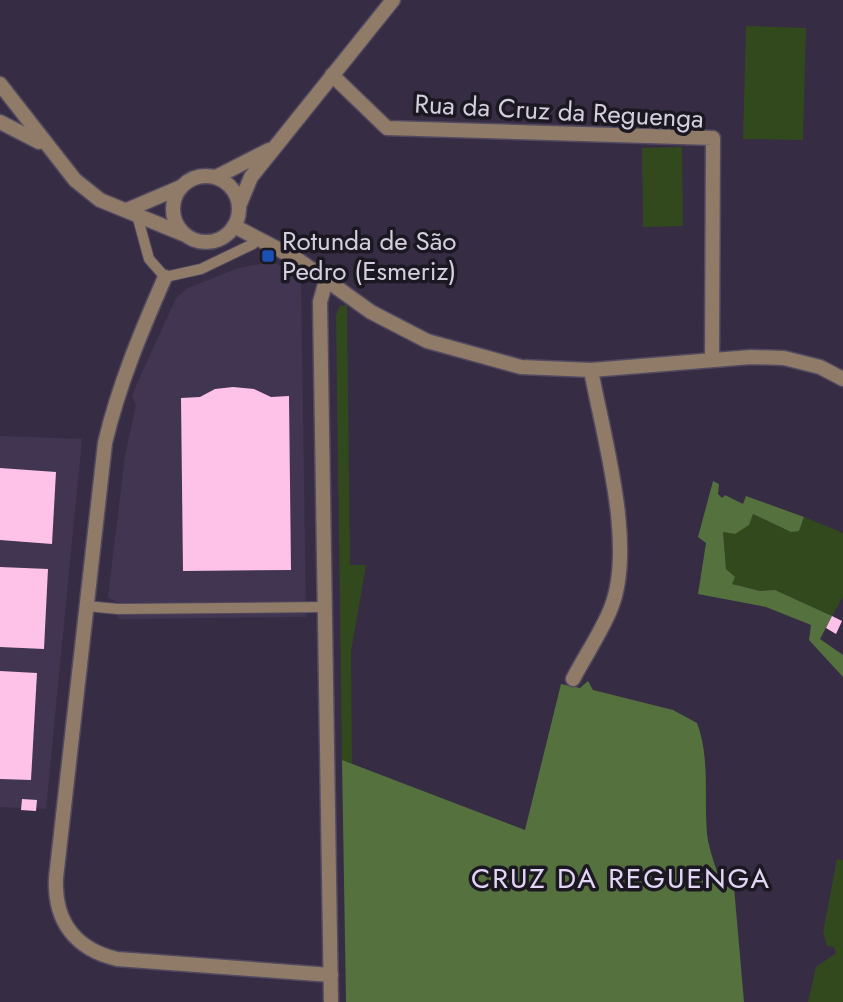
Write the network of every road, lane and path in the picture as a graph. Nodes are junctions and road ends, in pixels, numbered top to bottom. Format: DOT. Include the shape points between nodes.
graph roads {
  1 [pos="393,0"];
  2 [pos="332,75"];
  3 [pos="0,84"];
  4 [pos="0,122"];
  5 [pos="282,142"];
  6 [pos="44,144"];
  7 [pos="216,177"];
  8 [pos="181,187"];
  9 [pos="239,206"];
  10 [pos="132,212"];
  11 [pos="234,226"];
  12 [pos="183,234"];
  13 [pos="253,244"];
  14 [pos="165,277"];
  15 [pos="327,277"];
  16 [pos="712,360"];
  17 [pos="591,370"];
  18 [pos="843,379"];
  19 [pos="86,606"];
  20 [pos="325,607"];
  21 [pos="573,679"];
  22 [pos="331,975"];
  23 [pos="331,1002"];
  1 -- 2 [label="street"];
  2 -- 5 [label="street"];
  2 -- 16 [label="street, Rua da Cruz da Reguenga" via="387,128 713,138"];
  3 -- 6 [label="street"];
  4 -- 6 [label="street"];
  5 -- 7 [label="street"];
  5 -- 9 [label="street" via="251,177"];
  6 -- 10 [label="street" via="75,180 100,200"];
  7 -- 8 [label="street" via="197,177"];
  7 -- 9 [label="street" via="227,184"];
  8 -- 10 [label="street"];
  8 -- 12 [label="street" via="173,211"];
  9 -- 11 [label="street"];
  10 -- 12 [label="street"];
  10 -- 14 [label="lane" via="149,259"];
  11 -- 12 [label="street" via="216,241 193,240"];
  11 -- 15 [label="street"];
  13 -- 14 [label="lane" via="201,269"];
  14 -- 19 [label="street" via="115,400 98,489"];
  15 -- 17 [label="street" via="371,312 427,341 521,367"];
  15 -- 20 [label="street" via="320,302"];
  16 -- 17 [label="street"];
  16 -- 18 [label="street" via="784,358 820,367"];
  17 -- 21 [label="street" via="621,546 619,582 611,610"];
  19 -- 20 [label="lane"];
  19 -- 22 [label="street" via="56,878 57,905 67,929 80,944 117,959"];
  20 -- 22 [label="street"];
  22 -- 23 [label="street"];
}
